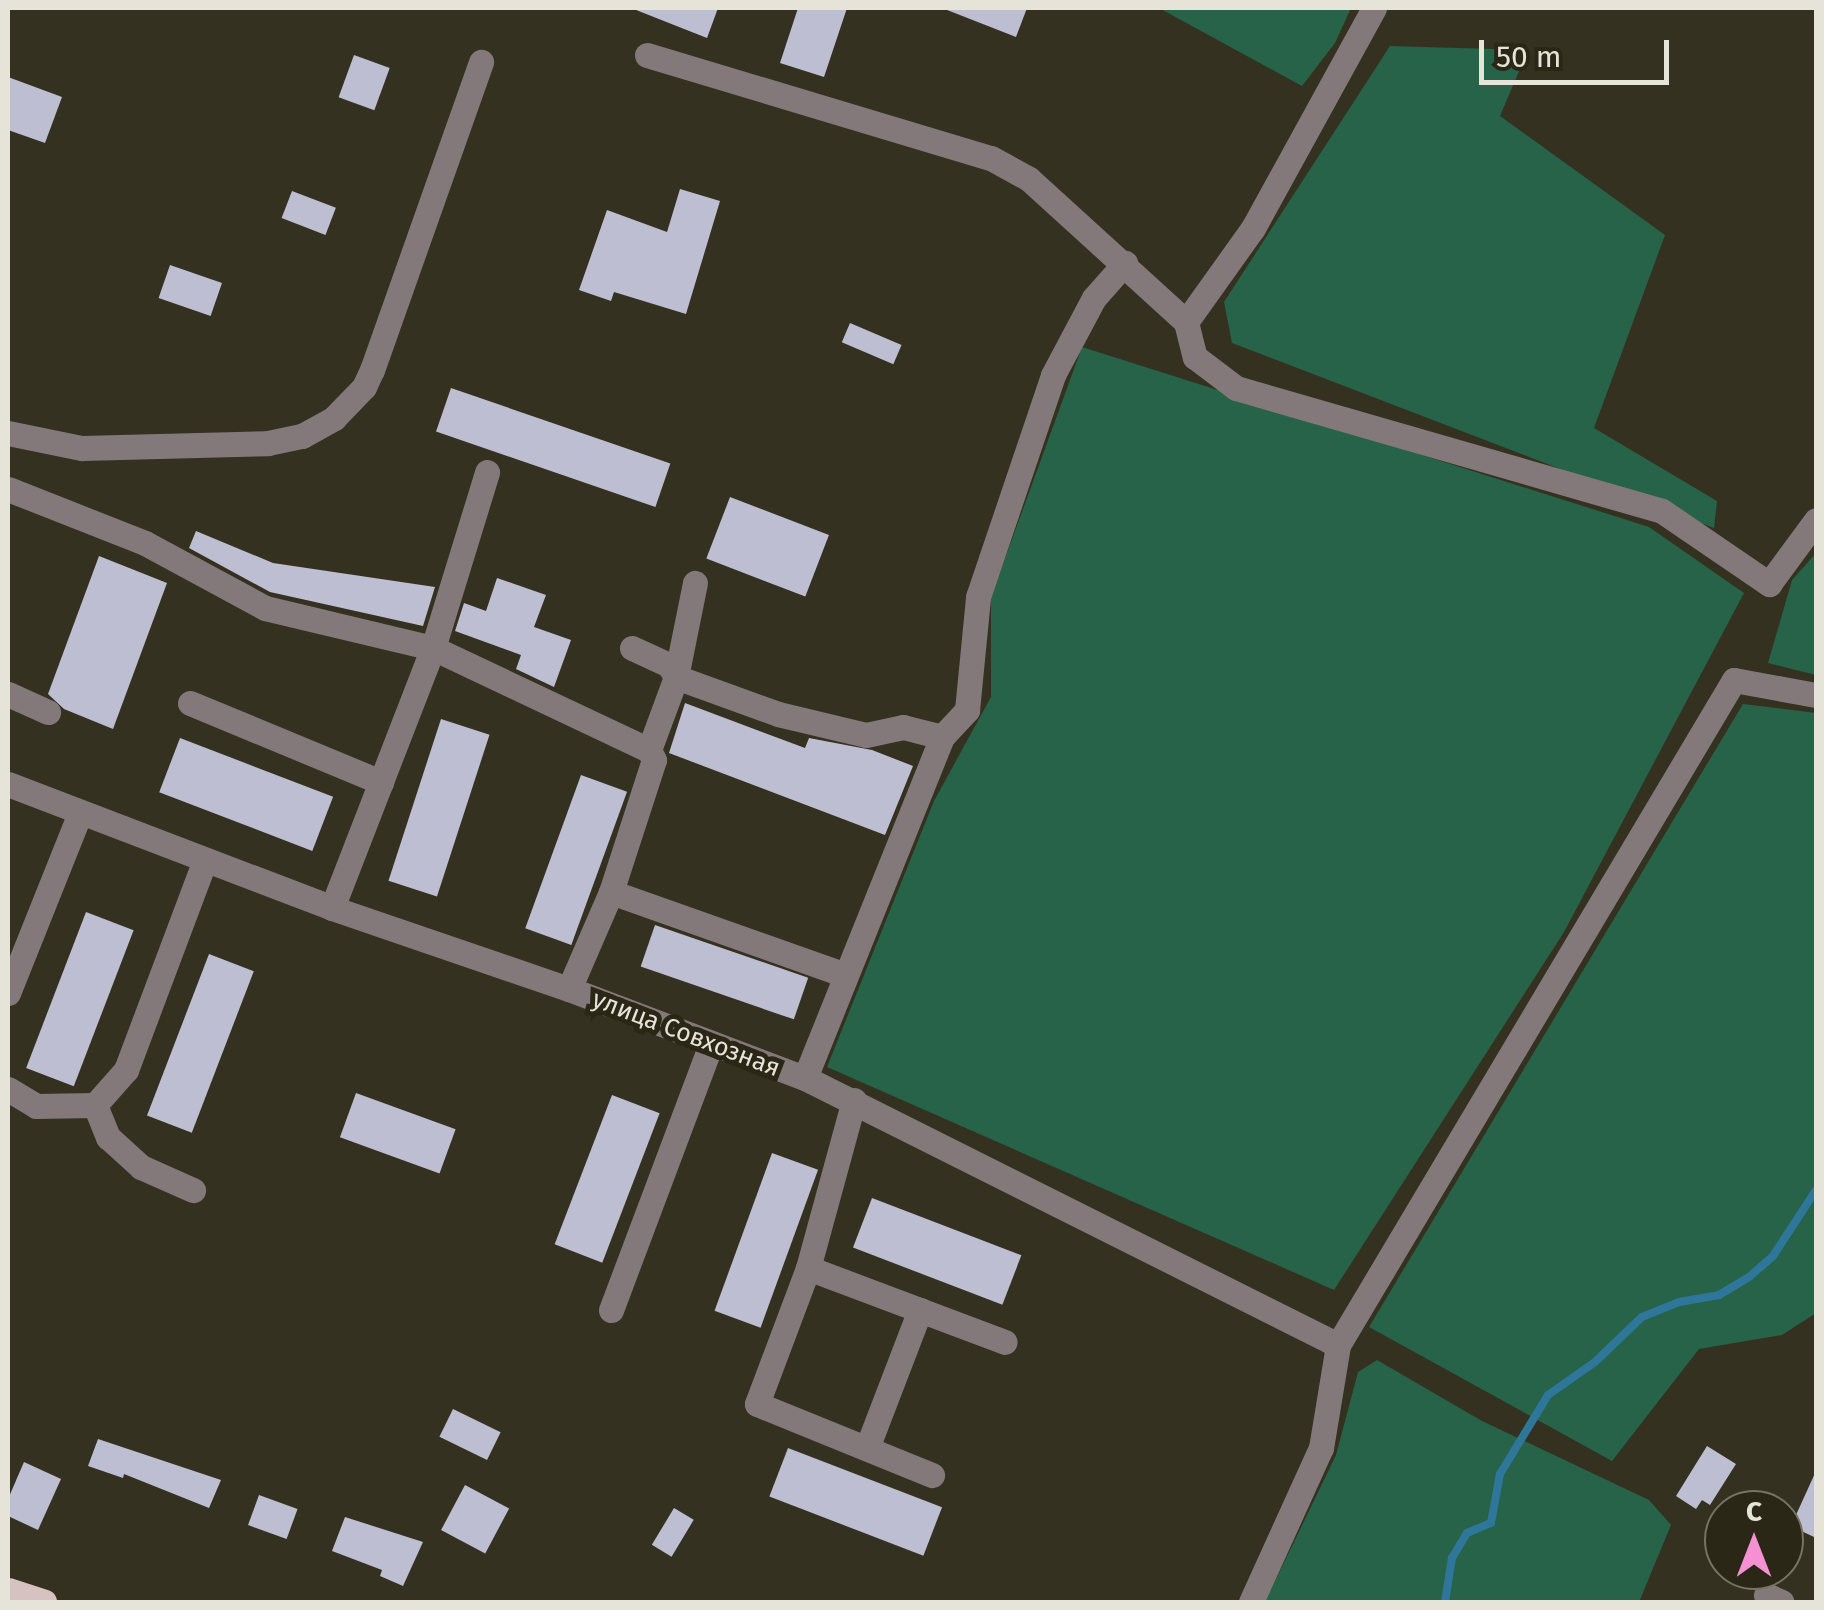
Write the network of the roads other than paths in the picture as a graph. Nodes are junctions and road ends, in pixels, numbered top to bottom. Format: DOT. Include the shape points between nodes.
graph roads {
  1 [pos="1374,8"];
  2 [pos="647,55"];
  3 [pos="481,62"];
  4 [pos="1125,263"];
  5 [pos="1186,322"];
  6 [pos="8,433"];
  7 [pos="487,472"];
  8 [pos="8,488"];
  9 [pos="1816,520"];
  10 [pos="695,583"];
  11 [pos="432,648"];
  12 [pos="632,648"];
  13 [pos="676,678"];
  14 [pos="8,694"];
  15 [pos="1816,695"];
  16 [pos="190,704"];
  17 [pos="48,712"];
  18 [pos="942,737"];
  19 [pos="649,750"];
  20 [pos="381,782"];
  21 [pos="8,784"];
  22 [pos="80,813"];
  23 [pos="206,860"];
  24 [pos="611,892"];
  25 [pos="332,908"];
  26 [pos="846,976"];
  27 [pos="569,990"];
  28 [pos="8,993"];
  29 [pos="710,1046"];
  30 [pos="806,1078"];
  31 [pos="8,1088"];
  32 [pos="854,1100"];
  33 [pos="96,1105"];
  34 [pos="193,1190"];
  35 [pos="808,1268"];
  36 [pos="611,1310"];
  37 [pos="920,1310"];
  38 [pos="1005,1342"];
  39 [pos="1338,1345"];
  40 [pos="867,1448"];
  41 [pos="932,1475"];
  42 [pos="8,1590"];
  43 [pos="44,1602"];
  44 [pos="1250,1602"];
  1 -- 5 [label="street" via="1253,228"];
  2 -- 4 [label="street" via="991,158 1029,180"];
  3 -- 6 [label="street" via="372,370 334,418 274,443 82,448"];
  4 -- 5 [label="street"];
  4 -- 18 [label="street" via="1094,298 1053,375 978,596 967,710"];
  5 -- 9 [label="street" via="1195,357 1236,388 1662,511 1769,584"];
  7 -- 11 [label="street"];
  8 -- 11 [label="street" via="144,544 264,608"];
  10 -- 13 [label="street"];
  11 -- 19 [label="street"];
  11 -- 20 [label="street"];
  12 -- 13 [label="street" via="669,665"];
  13 -- 18 [label="street" via="778,714 866,734 903,727"];
  13 -- 19 [label="street"];
  14 -- 17 [label="street"];
  15 -- 39 [label="street" via="1734,680"];
  16 -- 20 [label="street"];
  18 -- 26 [label="street"];
  19 -- 24 [label="street" via="654,760"];
  20 -- 25 [label="street"];
  21 -- 22 [label="street, улица Совхозная"];
  22 -- 23 [label="street, улица Совхозная"];
  22 -- 28 [label="street"];
  23 -- 25 [label="street, улица Совхозная"];
  23 -- 33 [label="street" via="126,1070"];
  24 -- 26 [label="street"];
  24 -- 27 [label="street"];
  25 -- 27 [label="street, улица Совхозная"];
  26 -- 30 [label="street"];
  27 -- 29 [label="street, улица Совхозная"];
  29 -- 30 [label="street, улица Совхозная"];
  29 -- 36 [label="street"];
  30 -- 32 [label="street, улица Совхозная"];
  31 -- 33 [label="street" via="36,1106"];
  32 -- 35 [label="street"];
  32 -- 39 [label="street, улица Совхозная"];
  33 -- 34 [label="street" via="108,1137 140,1166"];
  35 -- 37 [label="street"];
  35 -- 40 [label="street" via="757,1404"];
  37 -- 38 [label="street"];
  37 -- 40 [label="street"];
  39 -- 44 [label="street" via="1320,1448"];
  40 -- 41 [label="street"];
  42 -- 43 [label="main road"];
}
